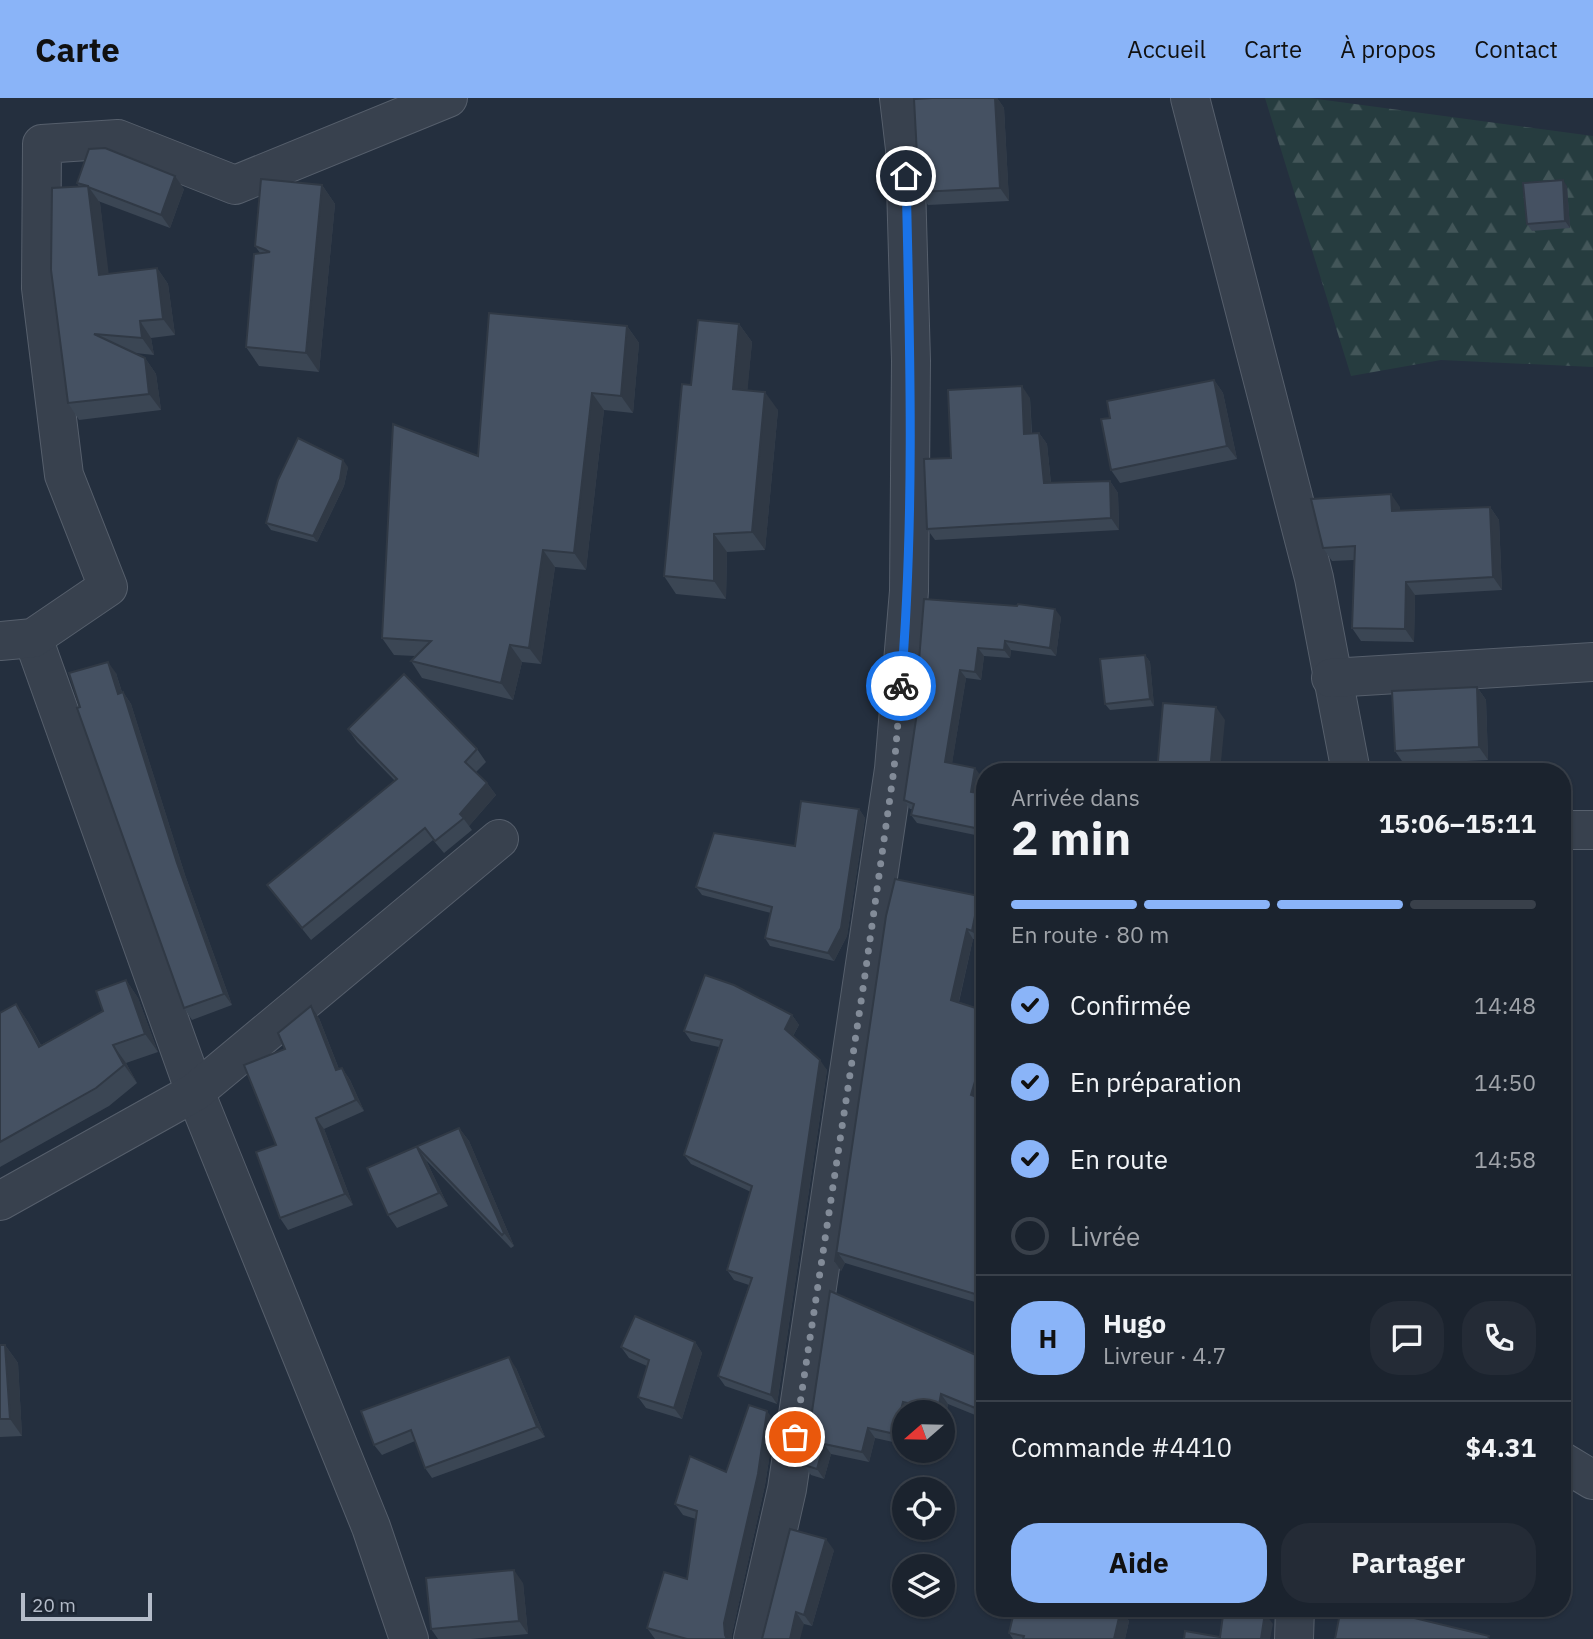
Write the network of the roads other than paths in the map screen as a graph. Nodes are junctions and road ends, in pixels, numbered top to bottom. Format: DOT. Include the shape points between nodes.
graph roads {
  1 [pos="448,98"];
  2 [pos="899,98"];
  3 [pos="1190,98"];
  4 [pos="16,639"];
  5 [pos="1593,662"];
  6 [pos="1331,678"];
  7 [pos="1349,763"];
  8 [pos="1571,830"];
  9 [pos="1593,830"];
  10 [pos="499,839"];
  11 [pos="195,1092"];
  12 [pos="0,1201"];
  13 [pos="1571,1467"];
  14 [pos="1593,1480"];
  15 [pos="1295,1617"];
  16 [pos="409,1639"];
  17 [pos="753,1639"];
  18 [pos="1294,1639"];
  1 -- 4 [label="street" via="234,185 118,139 42,144 41,288 64,475 108,587"];
  2 -- 17 [label="street" via="905,149 911,361 909,578 894,769 787,1489"];
  3 -- 6 [label="street" via="1314,578"];
  4 -- 11 [label="street"];
  5 -- 6 [label="street"];
  6 -- 7 [label="street"];
  8 -- 9 [label="street"];
  10 -- 11 [label="street"];
  11 -- 12 [label="street"];
  11 -- 16 [label="street" via="371,1527"];
  13 -- 14 [label="street"];
  15 -- 18 [label="street"];
}
